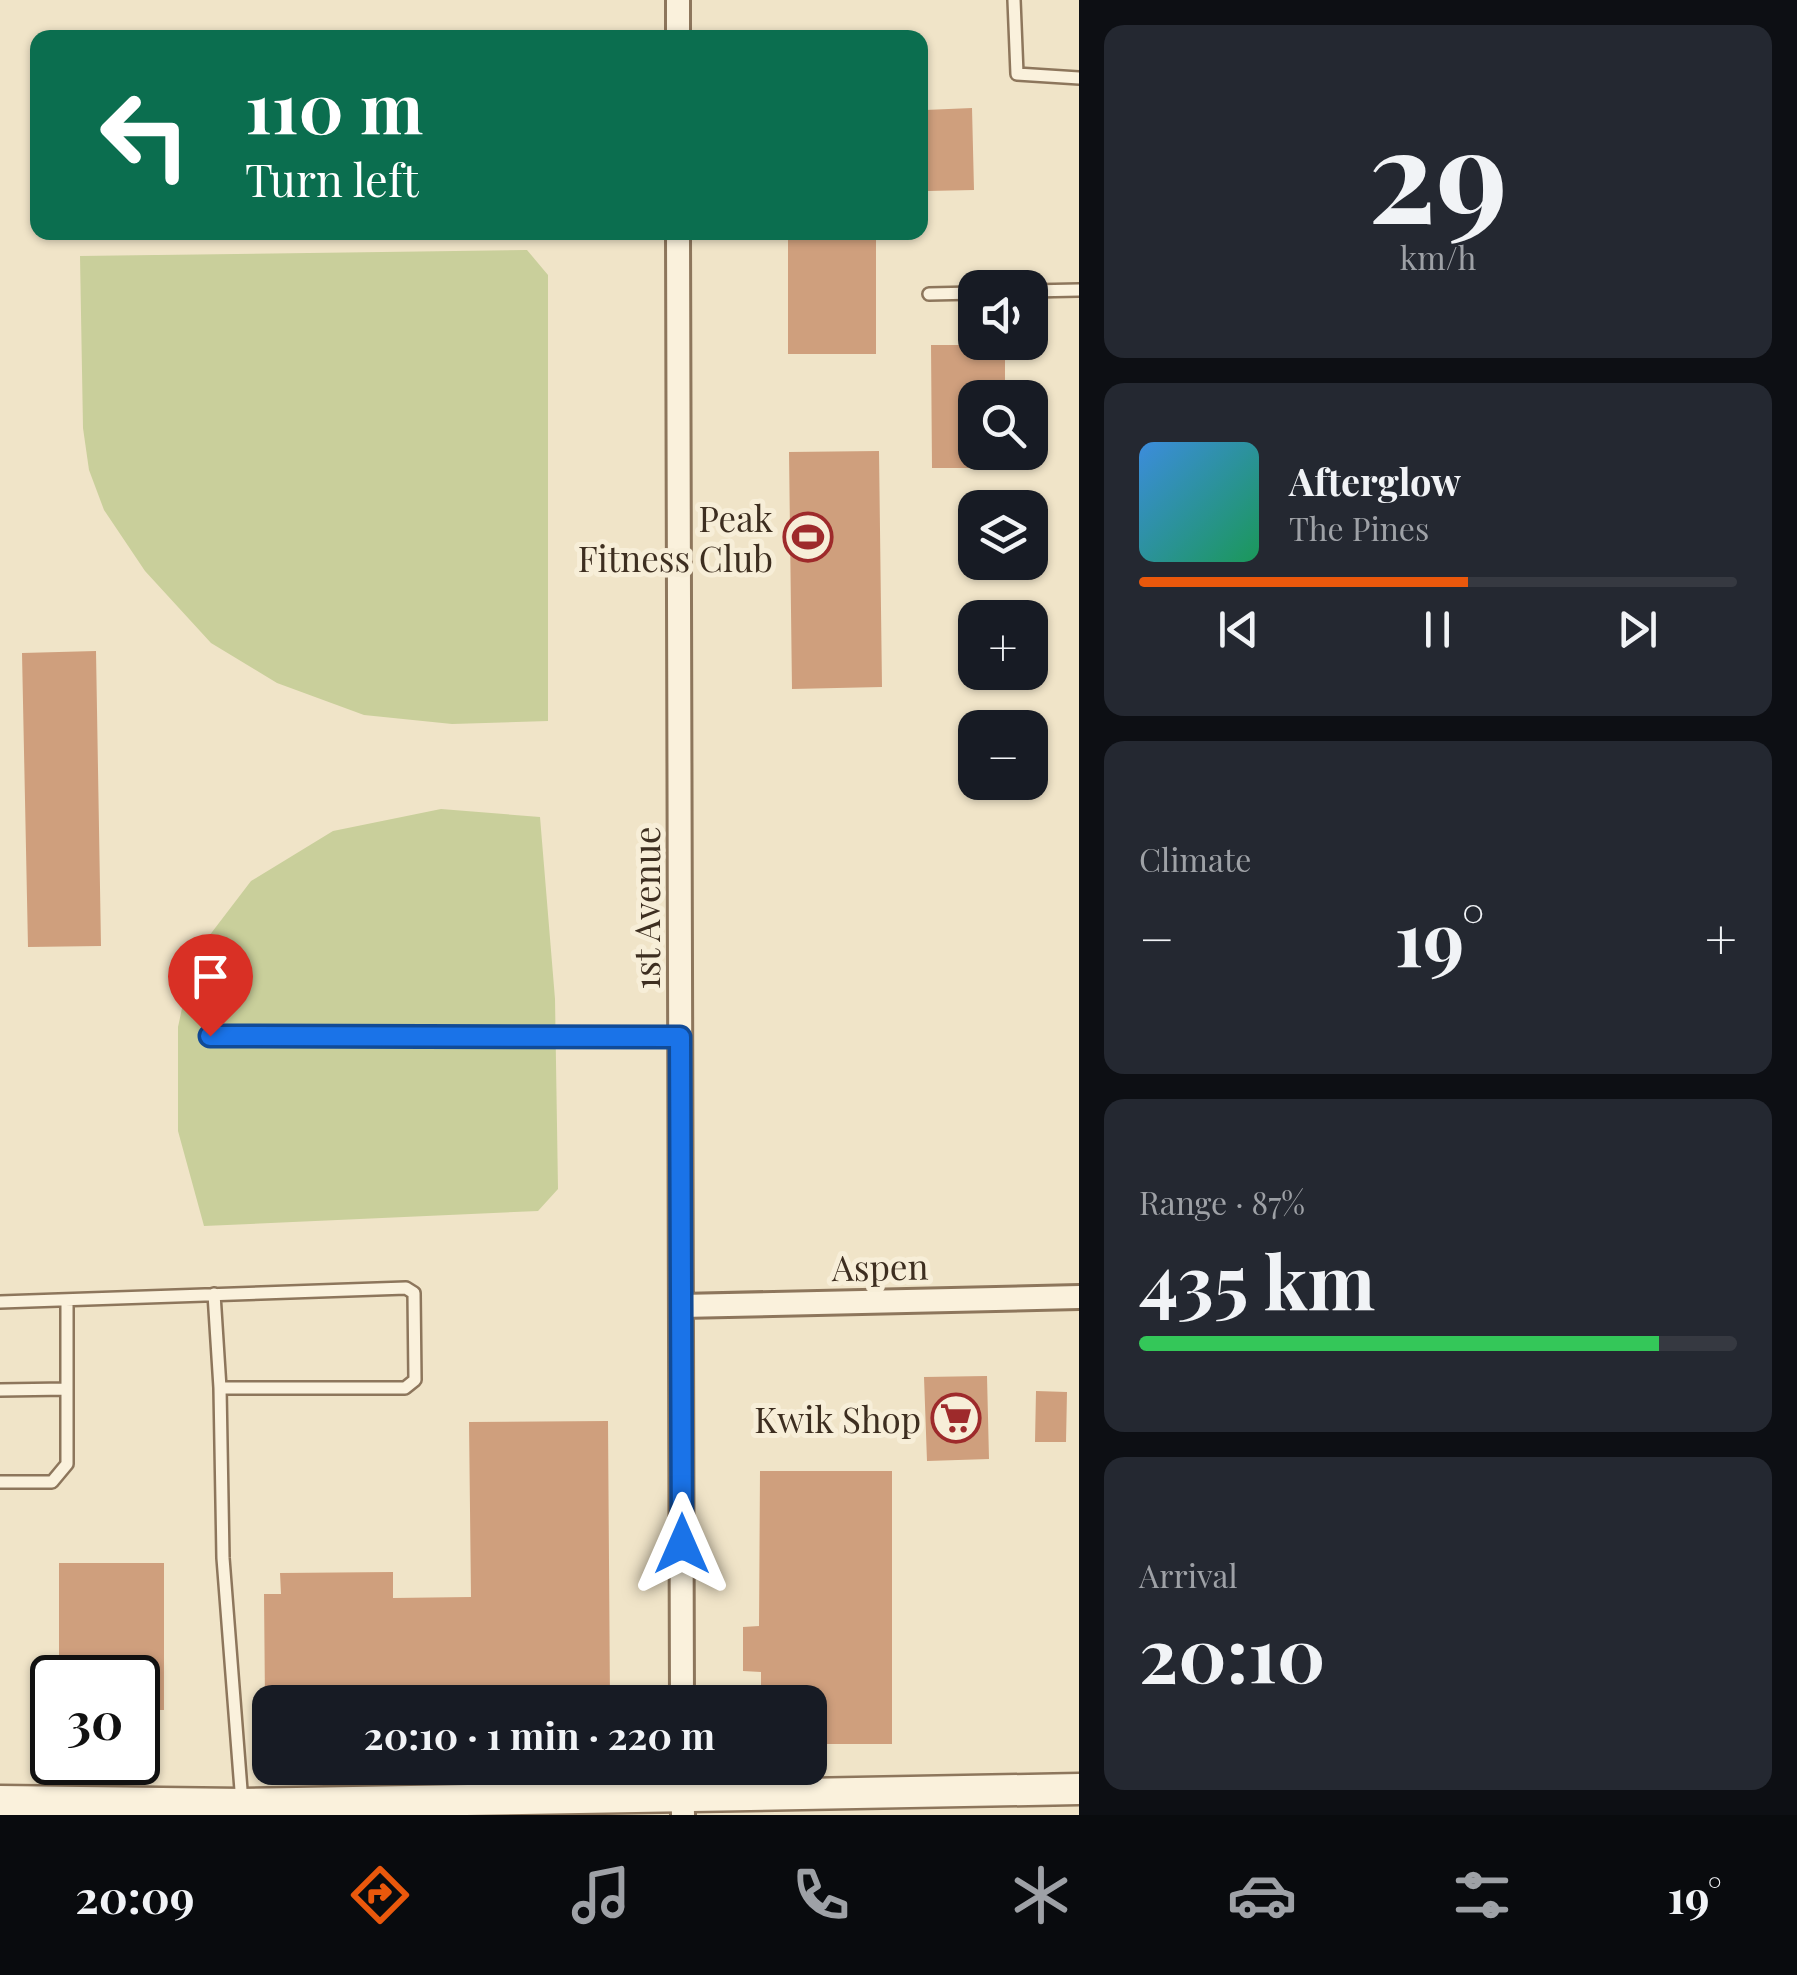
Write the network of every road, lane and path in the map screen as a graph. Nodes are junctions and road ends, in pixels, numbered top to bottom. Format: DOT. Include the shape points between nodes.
graph roads {
  1 [pos="678,0"];
  2 [pos="1014,0"];
  3 [pos="678,30"];
  4 [pos="1079,78"];
  5 [pos="678,240"];
  6 [pos="1079,290"];
  7 [pos="1048,291"];
  8 [pos="958,293"];
  9 [pos="929,294"];
  10 [pos="210,1036"];
  11 [pos="680,1037"];
  12 [pos="214,1294"];
  13 [pos="1079,1297"];
  14 [pos="67,1300"];
  15 [pos="0,1302"];
  16 [pos="681,1306"];
  17 [pos="220,1388"];
  18 [pos="67,1389"];
  19 [pos="0,1390"];
  20 [pos="0,1482"];
  21 [pos="682,1685"];
  22 [pos="1079,1789"];
  23 [pos="682,1792"];
  24 [pos="18,1805"];
  25 [pos="242,1810"];
  1 -- 3 [label="street"];
  2 -- 4 [label="lane" via="1017,74"];
  5 -- 11 [label="street, 1st Avenue"];
  6 -- 7 [label="lane"];
  8 -- 9 [label="lane"];
  10 -- 11 [label="lane"];
  11 -- 16 [label="street, 1st Avenue"];
  12 -- 14 [label="lane"];
  12 -- 17 [label="lane"];
  12 -- 17 [label="lane" via="406,1288 414,1293 415,1380 405,1388"];
  13 -- 16 [label="street, Aspen"];
  14 -- 15 [label="lane"];
  14 -- 18 [label="lane"];
  16 -- 21 [label="street, 1st Avenue"];
  17 -- 25 [label="lane"];
  18 -- 19 [label="lane"];
  18 -- 20 [label="lane" via="64,1472 52,1482"];
  22 -- 23 [label="street" via="922,1798"];
  23 -- 25 [label="street"];
  24 -- 25 [label="street"];
}
